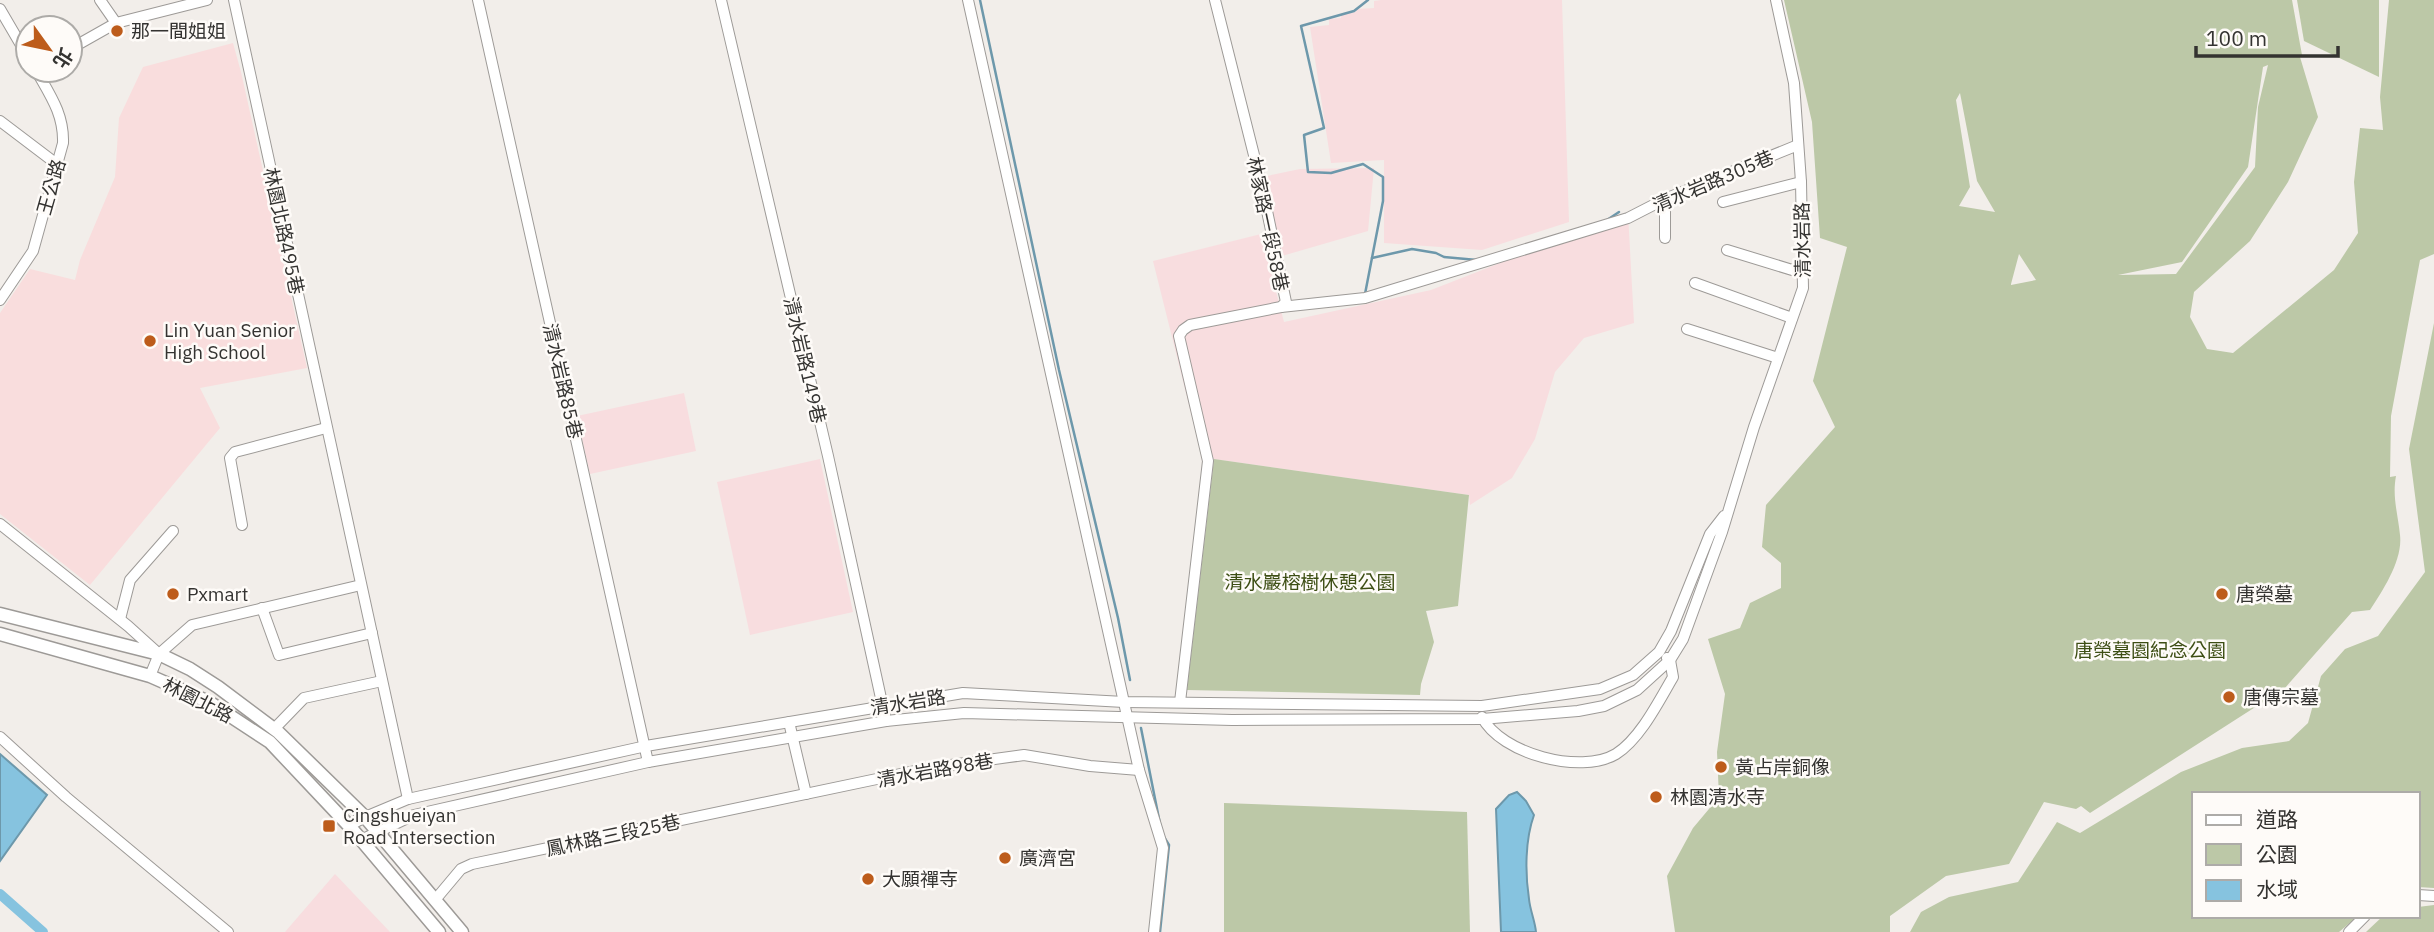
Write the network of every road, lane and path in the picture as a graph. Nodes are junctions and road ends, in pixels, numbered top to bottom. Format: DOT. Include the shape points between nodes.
graph roads {
  1 [pos="100,0"];
  2 [pos="207,0"];
  3 [pos="234,0"];
  4 [pos="478,0"];
  5 [pos="721,0"];
  6 [pos="968,0"];
  7 [pos="1214,0"];
  8 [pos="1776,0"];
  9 [pos="0,9"];
  10 [pos="116,23"];
  11 [pos="14,33"];
  12 [pos="84,41"];
  13 [pos="44,84"];
  14 [pos="0,121"];
  15 [pos="1798,145"];
  16 [pos="58,166"];
  17 [pos="1801,182"];
  18 [pos="1665,199"];
  19 [pos="1723,202"];
  20 [pos="1665,238"];
  21 [pos="1727,250"];
  22 [pos="1802,273"];
  23 [pos="1695,283"];
  24 [pos="0,300"];
  25 [pos="1281,307"];
  26 [pos="1792,318"];
  27 [pos="1687,329"];
  28 [pos="1778,358"];
  29 [pos="326,428"];
  30 [pos="1727,512"];
  31 [pos="0,524"];
  32 [pos="242,525"];
  33 [pos="173,531"];
  34 [pos="361,585"];
  35 [pos="262,608"];
  36 [pos="0,614"];
  37 [pos="120,619"];
  38 [pos="372,633"];
  39 [pos="0,634"];
  40 [pos="1659,652"];
  41 [pos="159,654"];
  42 [pos="1670,660"];
  43 [pos="150,676"];
  44 [pos="382,681"];
  45 [pos="1124,702"];
  46 [pos="1180,702"];
  47 [pos="883,706"];
  48 [pos="1482,706"];
  49 [pos="1127,718"];
  50 [pos="1482,719"];
  51 [pos="886,721"];
  52 [pos="789,722"];
  53 [pos="274,729"];
  54 [pos="0,737"];
  55 [pos="792,737"];
  56 [pos="646,746"];
  57 [pos="648,762"];
  58 [pos="1139,770"];
  59 [pos="806,794"];
  60 [pos="408,799"];
  61 [pos="365,817"];
  62 [pos="349,826"];
  63 [pos="377,830"];
  64 [pos="361,840"];
  65 [pos="435,900"];
  66 [pos="2363,918"];
  67 [pos="228,932"];
  68 [pos="439,932"];
  69 [pos="462,932"];
  70 [pos="1154,932"];
  71 [pos="2349,932"];
  1 -- 10 [label="street"];
  2 -- 10 [label="street"];
  3 -- 29 [label="street, 林園北路495巷"];
  4 -- 56 [label="street, 清水岩路85巷"];
  5 -- 47 [label="street, 清水岩路149巷"];
  6 -- 45 [label="street"];
  7 -- 25 [label="street, 林家路一段58巷" via="1262,187 1286,302"];
  8 -- 15 [label="street, 清水岩路" via="1794,83"];
  9 -- 11 [label="street"];
  10 -- 12 [label="street"];
  13 -- 16 [label="street, 王公路" via="63,125"];
  14 -- 16 [label="street"];
  15 -- 17 [label="street, 清水岩路"];
  15 -- 18 [label="street, 清水岩路305巷"];
  16 -- 24 [label="street, 王公路" via="33,251"];
  17 -- 19 [label="street"];
  17 -- 22 [label="street, 清水岩路"];
  18 -- 20 [label="street"];
  18 -- 25 [label="street, 清水岩路305巷" via="1628,218 1365,298"];
  21 -- 22 [label="street"];
  22 -- 26 [label="street, 清水岩路"];
  23 -- 26 [label="street"];
  25 -- 46 [label="street, 林家路一段58巷" via="1190,325 1179,336 1208,461"];
  26 -- 28 [label="street, 清水岩路"];
  27 -- 28 [label="street"];
  28 -- 30 [label="street, 清水岩路"];
  29 -- 32 [label="street" via="235,452 230,458"];
  29 -- 34 [label="street, 林園北路495巷"];
  30 -- 40 [label="street, 清水岩路" via="1710,534"];
  30 -- 42 [label="street, 清水岩路" via="1683,639"];
  31 -- 37 [label="street, 林園北路"];
  33 -- 37 [label="street" via="130,580"];
  34 -- 35 [label="street"];
  34 -- 38 [label="street, 林園北路495巷"];
  35 -- 38 [label="street" via="279,655"];
  35 -- 41 [label="street" via="192,625"];
  36 -- 41 [label="main road"];
  37 -- 41 [label="street, 林園北路"];
  38 -- 44 [label="street, 林園北路495巷"];
  39 -- 43 [label="main road"];
  40 -- 42 [label="street"];
  40 -- 48 [label="street, 清水岩路" via="1633,675 1600,689"];
  41 -- 43 [label="street, 林園北路"];
  41 -- 53 [label="main road" via="218,687"];
  42 -- 50 [label="street, 清水岩路" via="1637,690 1604,706"];
  42 -- 50 [label="street, 清水岩路" via="1673,677 1650,717 1619,752 1604,760 1553,760 1525,753 1504,743"];
  43 -- 62 [label="main road, 林園北路" via="209,702 270,741"];
  44 -- 53 [label="street" via="304,698"];
  44 -- 60 [label="street, 林園北路495巷"];
  45 -- 46 [label="street, 清水岩路"];
  45 -- 47 [label="street, 清水岩路" via="964,693"];
  45 -- 49 [label="street"];
  46 -- 48 [label="street, 清水岩路"];
  47 -- 51 [label="street, 清水岩路149巷"];
  47 -- 52 [label="street, 清水岩路"];
  48 -- 50 [label="street"];
  49 -- 50 [label="street, 清水岩路"];
  49 -- 51 [label="street, 清水岩路" via="964,713"];
  49 -- 58 [label="street"];
  51 -- 55 [label="street, 清水岩路"];
  52 -- 55 [label="street"];
  52 -- 56 [label="street, 清水岩路"];
  53 -- 61 [label="main road"];
  54 -- 67 [label="street"];
  55 -- 57 [label="street, 清水岩路"];
  55 -- 59 [label="street"];
  56 -- 57 [label="street, 清水岩路85巷"];
  56 -- 60 [label="street, 清水岩路"];
  57 -- 63 [label="street, 清水岩路" via="414,815"];
  58 -- 59 [label="street, 清水岩路98巷" via="1024,755 929,768"];
  58 -- 70 [label="street" via="1163,848"];
  59 -- 65 [label="street, 鳳林路三段25巷" via="472,864 461,869"];
  60 -- 61 [label="street, 清水岩路"];
  61 -- 62 [label="street, 清水岩路"];
  61 -- 63 [label="main road"];
  62 -- 64 [label="main road, 林園北路"];
  63 -- 64 [label="street, 清水岩路"];
  63 -- 65 [label="main road"];
  64 -- 68 [label="main road, 林園北路"];
  65 -- 69 [label="main road"];
  66 -- 71 [label="street"];
}
